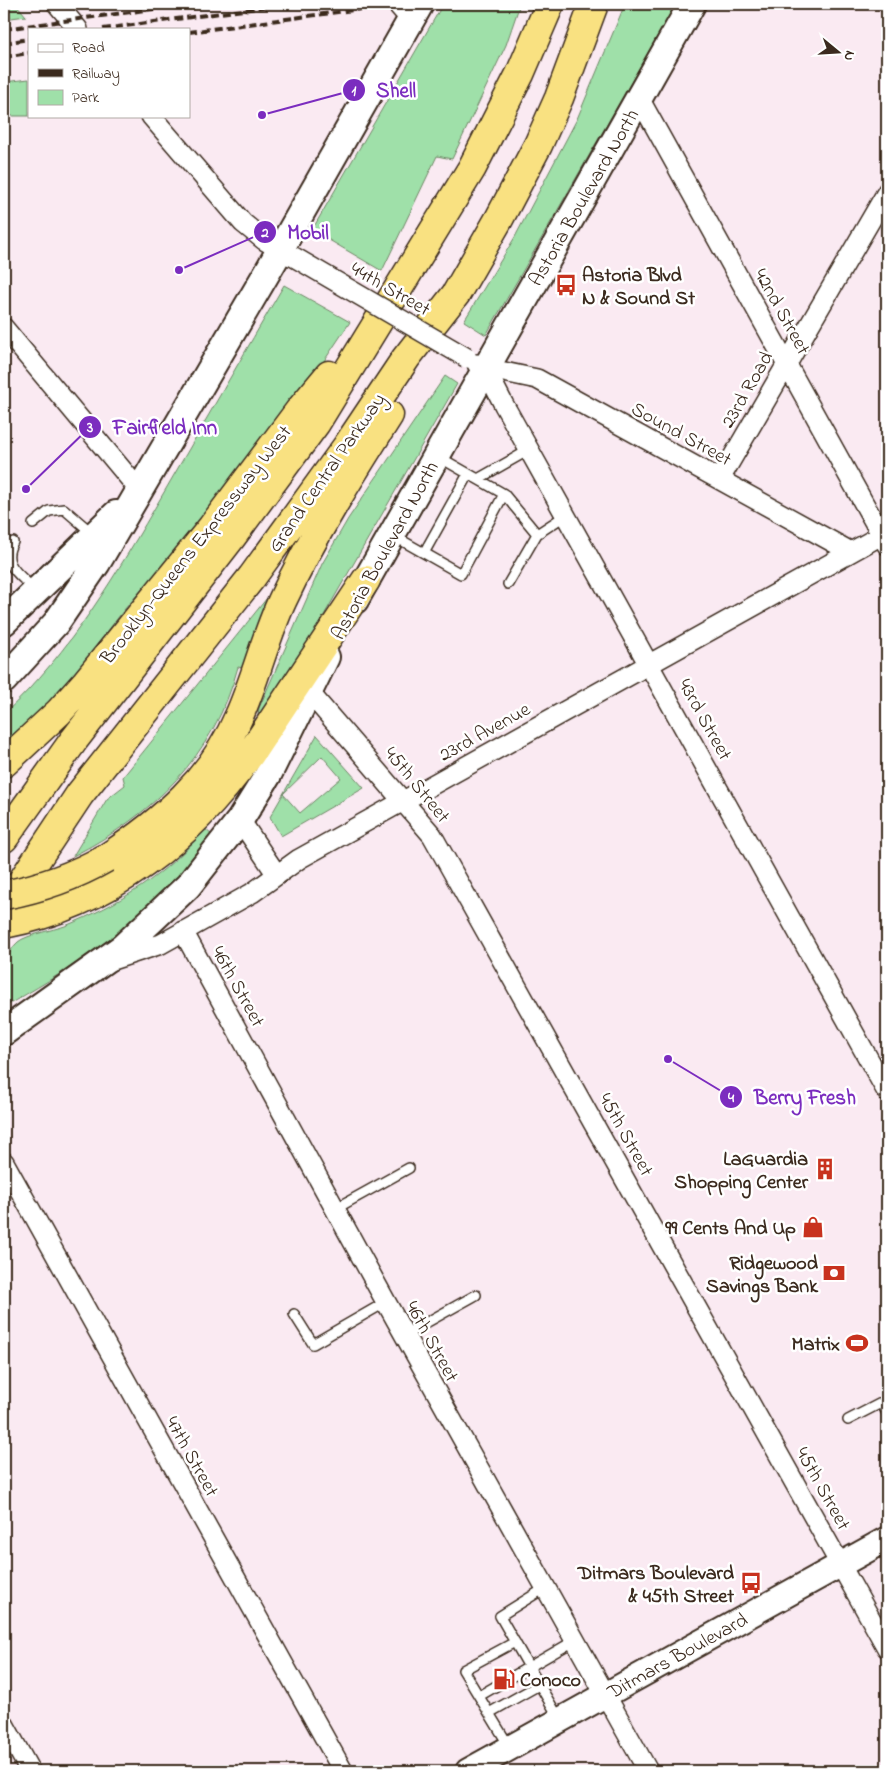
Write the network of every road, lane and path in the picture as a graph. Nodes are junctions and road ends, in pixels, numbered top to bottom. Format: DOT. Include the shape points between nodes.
graph roads {
  1 [pos="57,4"];
  2 [pos="550,4"];
  3 [pos="594,4"];
  4 [pos="692,4"];
  5 [pos="409,9"];
  6 [pos="77,28"];
  7 [pos="639,98"];
  8 [pos="153,118"];
  9 [pos="887,192"];
  10 [pos="287,253"];
  11 [pos="456,294"];
  12 [pos="379,317"];
  13 [pos="4,328"];
  14 [pos="476,363"];
  15 [pos="787,364"];
  16 [pos="529,450"];
  17 [pos="436,455"];
  18 [pos="468,474"];
  19 [pos="478,479"];
  20 [pos="720,479"];
  21 [pos="140,491"];
  22 [pos="504,494"];
  23 [pos="566,515"];
  24 [pos="33,524"];
  25 [pos="537,534"];
  26 [pos="94,535"];
  27 [pos="391,535"];
  28 [pos="885,538"];
  29 [pos="13,542"];
  30 [pos="851,552"];
  31 [pos="424,553"];
  32 [pos="6,566"];
  33 [pos="366,580"];
  34 [pos="508,584"];
  35 [pos="36,591"];
  36 [pos="4,622"];
  37 [pos="650,665"];
  38 [pos="4,680"];
  39 [pos="309,692"];
  40 [pos="4,763"];
  41 [pos="404,800"];
  42 [pos="240,820"];
  43 [pos="4,838"];
  44 [pos="277,875"];
  45 [pos="4,895"];
  46 [pos="4,908"];
  47 [pos="4,924"];
  48 [pos="183,932"];
  49 [pos="101,963"];
  50 [pos="4,1032"];
  51 [pos="887,1092"];
  52 [pos="4,1162"];
  53 [pos="410,1168"];
  54 [pos="335,1209"];
  55 [pos="476,1295"];
  56 [pos="386,1302"];
  57 [pos="294,1314"];
  58 [pos="404,1335"];
  59 [pos="887,1413"];
  60 [pos="848,1420"];
  61 [pos="887,1539"];
  62 [pos="841,1564"];
  63 [pos="545,1588"];
  64 [pos="574,1641"];
  65 [pos="514,1642"];
  66 [pos="887,1648"];
  67 [pos="529,1667"];
  68 [pos="540,1685"];
  69 [pos="605,1695"];
  70 [pos="479,1696"];
  71 [pos="489,1713"];
  72 [pos="560,1720"];
  73 [pos="4,1724"];
  74 [pos="510,1748"];
  75 [pos="30,1771"];
  76 [pos="343,1771"];
  77 [pos="468,1771"];
  78 [pos="648,1771"];
  1 -- 6 [label="street"];
  2 -- 12 [label="highway, Grand Central Parkway" via="481,152"];
  3 -- 11 [label="highway, Grand Central Parkway" via="538,145"];
  4 -- 7 [label="main road, Astoria Boulevard North"];
  5 -- 10 [label="main road"];
  7 -- 14 [label="main road, Astoria Boulevard North"];
  7 -- 15 [label="street, 42nd Street"];
  8 -- 10 [label="street, 44th Street" via="243,223"];
  9 -- 15 [label="street, 23rd Road"];
  10 -- 14 [label="street, 44th Street, bridge"];
  10 -- 21 [label="main road"];
  11 -- 45 [label="highway, bridge" via="421,367 340,494 293,577 239,716 201,780 172,808 106,858 56,882"];
  11 -- 46 [label="highway, Grand Central Parkway" via="406,358 252,577 80,794"];
  12 -- 40 [label="highway, Brooklyn-Queens Expressway West" via="299,411 212,527 91,676 59,712"];
  12 -- 43 [label="highway, Grand Central Parkway" via="316,423 74,740"];
  13 -- 21 [label="street"];
  14 -- 16 [label="street, 43rd Street"];
  14 -- 17 [label="main road, Astoria Boulevard North"];
  14 -- 20 [label="street, Sound Street" via="537,379"];
  15 -- 20 [label="street, 23rd Road"];
  15 -- 28 [label="street, 42nd Street"];
  16 -- 19 [label="lane"];
  16 -- 23 [label="street, 43rd Street"];
  17 -- 18 [label="lane"];
  17 -- 27 [label="main road, Astoria Boulevard North"];
  18 -- 19 [label="lane"];
  18 -- 31 [label="lane"];
  19 -- 22 [label="lane"];
  20 -- 30 [label="street, Sound Street"];
  21 -- 26 [label="main road"];
  21 -- 38 [label="main road" via="75,596"];
  22 -- 25 [label="lane"];
  22 -- 31 [label="lane" via="487,518 460,574"];
  23 -- 25 [label="lane"];
  23 -- 37 [label="street, 43rd Street"];
  24 -- 26 [label="lane" via="49,511 64,509"];
  25 -- 34 [label="lane"];
  26 -- 35 [label="main road"];
  27 -- 31 [label="lane"];
  27 -- 33 [label="main road, Astoria Boulevard North"];
  28 -- 30 [label="street, 23rd Avenue"];
  29 -- 32 [label="lane" via="6,555"];
  30 -- 37 [label="street, 23rd Avenue"];
  32 -- 35 [label="lane"];
  33 -- 39 [label="main road, Astoria Boulevard North"];
  33 -- 47 [label="highway" via="251,753 192,825 170,845 106,888 49,913"];
  35 -- 36 [label="main road"];
  37 -- 41 [label="street, 23rd Avenue"];
  37 -- 51 [label="street, 43rd Street"];
  39 -- 41 [label="street, 45th Street"];
  39 -- 42 [label="main road, Astoria Boulevard North" via="268,775"];
  41 -- 44 [label="street, 23rd Avenue" via="299,859"];
  41 -- 62 [label="street, 45th Street" via="432,835"];
  42 -- 44 [label="street"];
  42 -- 49 [label="main road, Astoria Boulevard North" via="188,886 146,928"];
  44 -- 48 [label="street, 23rd Avenue"];
  48 -- 49 [label="street, 23rd Avenue" via="161,944"];
  48 -- 54 [label="street, 46th Street"];
  49 -- 50 [label="main road, Astoria Boulevard North"];
  52 -- 76 [label="street, 47th Street"];
  53 -- 54 [label="lane"];
  54 -- 56 [label="street, 46th Street"];
  55 -- 58 [label="lane"];
  56 -- 57 [label="lane" via="312,1344"];
  56 -- 58 [label="street, 46th Street"];
  58 -- 63 [label="street, 46th Street"];
  59 -- 60 [label="lane" via="881,1403"];
  61 -- 62 [label="street, Ditmars Boulevard"];
  62 -- 66 [label="street, 45th Street"];
  62 -- 69 [label="street, Ditmars Boulevard"];
  63 -- 64 [label="street, 46th Street"];
  63 -- 65 [label="lane" via="500,1616"];
  64 -- 67 [label="lane"];
  64 -- 69 [label="street, 46th Street"];
  65 -- 67 [label="lane"];
  65 -- 70 [label="lane" via="463,1670"];
  67 -- 68 [label="lane"];
  67 -- 70 [label="lane"];
  68 -- 71 [label="lane"];
  68 -- 72 [label="lane"];
  69 -- 72 [label="street, Ditmars Boulevard"];
  69 -- 78 [label="street, 46th Street"];
  70 -- 71 [label="lane"];
  71 -- 74 [label="lane"];
  72 -- 74 [label="street, Ditmars Boulevard"];
  73 -- 75 [label="street"];
  74 -- 77 [label="street, Ditmars Boulevard"];
}
